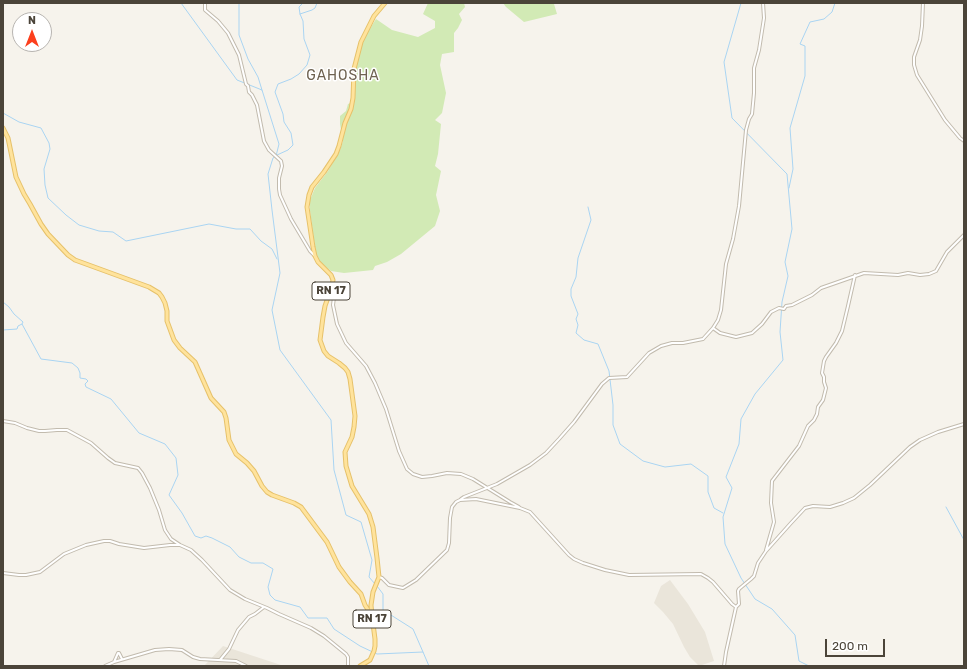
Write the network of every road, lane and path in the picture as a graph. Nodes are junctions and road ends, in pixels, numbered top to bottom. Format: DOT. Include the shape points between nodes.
graph roads {
  1 [pos="205,3"];
  2 [pos="385,3"];
  3 [pos="763,3"];
  4 [pos="924,3"];
  5 [pos="3,128"];
  6 [pos="964,141"];
  7 [pos="964,235"];
  8 [pos="315,256"];
  9 [pos="855,275"];
  10 [pos="332,286"];
  11 [pos="714,328"];
  12 [pos="3,421"];
  13 [pos="964,424"];
  14 [pos="486,488"];
  15 [pos="460,500"];
  16 [pos="525,510"];
  17 [pos="180,546"];
  18 [pos="330,547"];
  19 [pos="326,549"];
  20 [pos="766,551"];
  21 [pos="3,573"];
  22 [pos="379,577"];
  23 [pos="264,607"];
  24 [pos="736,607"];
  25 [pos="372,616"];
  26 [pos="122,659"];
  27 [pos="220,660"];
  28 [pos="367,661"];
  29 [pos="114,662"];
  30 [pos="105,666"];
  31 [pos="246,666"];
  32 [pos="348,666"];
  33 [pos="360,666"];
  34 [pos="366,666"];
  35 [pos="724,666"];
  1 -- 8 [label="street" via="205,10 228,33 239,55 246,84 257,105 264,141 281,163 280,195 291,219"];
  2 -- 8 [label="main road, RN 17" via="374,16 361,42 354,69 351,109 336,154 309,195 307,207"];
  3 -- 11 [label="street" via="764,18 754,68 752,114 746,130 740,206 726,264 721,310"];
  4 -- 6 [label="street" via="914,65 917,75 945,120"];
  5 -- 18 [label="main road" via="8,138 16,177 48,234 76,260 159,293 165,303 167,321 174,340 195,362 211,398 224,412 229,440 236,454 248,463 267,492 298,504"];
  7 -- 9 [label="street" via="947,252 936,271 928,274"];
  8 -- 10 [label="main road, RN 17" via="331,275"];
  9 -- 11 [label="street" via="822,288 784,309 779,308 771,312 752,333 736,337 720,333"];
  9 -- 20 [label="street" via="842,331 822,368 826,388 823,400 799,446 772,481 771,503 774,522"];
  10 -- 14 [label="street" via="335,290 333,305 336,324 346,343 366,366 386,408 399,451 408,469 422,477 447,473 461,474"];
  10 -- 22 [label="main road, RN 17" via="324,311 320,340 324,351 345,368 350,379 355,421 346,452 346,466 352,486 371,520"];
  11 -- 14 [label="street" via="703,339 661,346 649,353 627,377 609,378 546,453 530,465"];
  12 -- 17 [label="street" via="45,432 68,430 91,443 115,463 138,468 159,509 167,533"];
  13 -- 20 [label="street" via="920,440 854,498 830,506 805,508"];
  14 -- 15 [label="street"];
  14 -- 16 [label="street"];
  15 -- 16 [label="street" via="479,499"];
  15 -- 22 [label="street" via="452,507 447,550 416,580 403,588 389,586"];
  16 -- 24 [label="street" via="532,514 574,559 629,575 701,574 713,582"];
  17 -- 21 [label="street" via="154,545 142,548 104,541 64,554 40,572 26,575"];
  17 -- 23 [label="street" via="202,560 230,590"];
  18 -- 19 [label="street"];
  18 -- 25 [label="main road" via="339,567 361,594"];
  20 -- 24 [label="street" via="751,579 739,589 739,604"];
  22 -- 25 [label="main road, RN 17" via="372,599"];
  23 -- 27 [label="street" via="249,617 238,630 231,647"];
  23 -- 32 [label="street" via="324,636 346,654"];
  24 -- 35 [label="street"];
  25 -- 28 [label="main road, RN 17" via="374,651"];
  26 -- 27 [label="street" via="169,648 182,650 200,659"];
  26 -- 29 [label="street"];
  26 -- 29 [label="street" via="118,653"];
  27 -- 31 [label="street"];
  28 -- 33 [label="main road, RN 17"];
  28 -- 34 [label="street"];
  29 -- 30 [label="street"];
}
